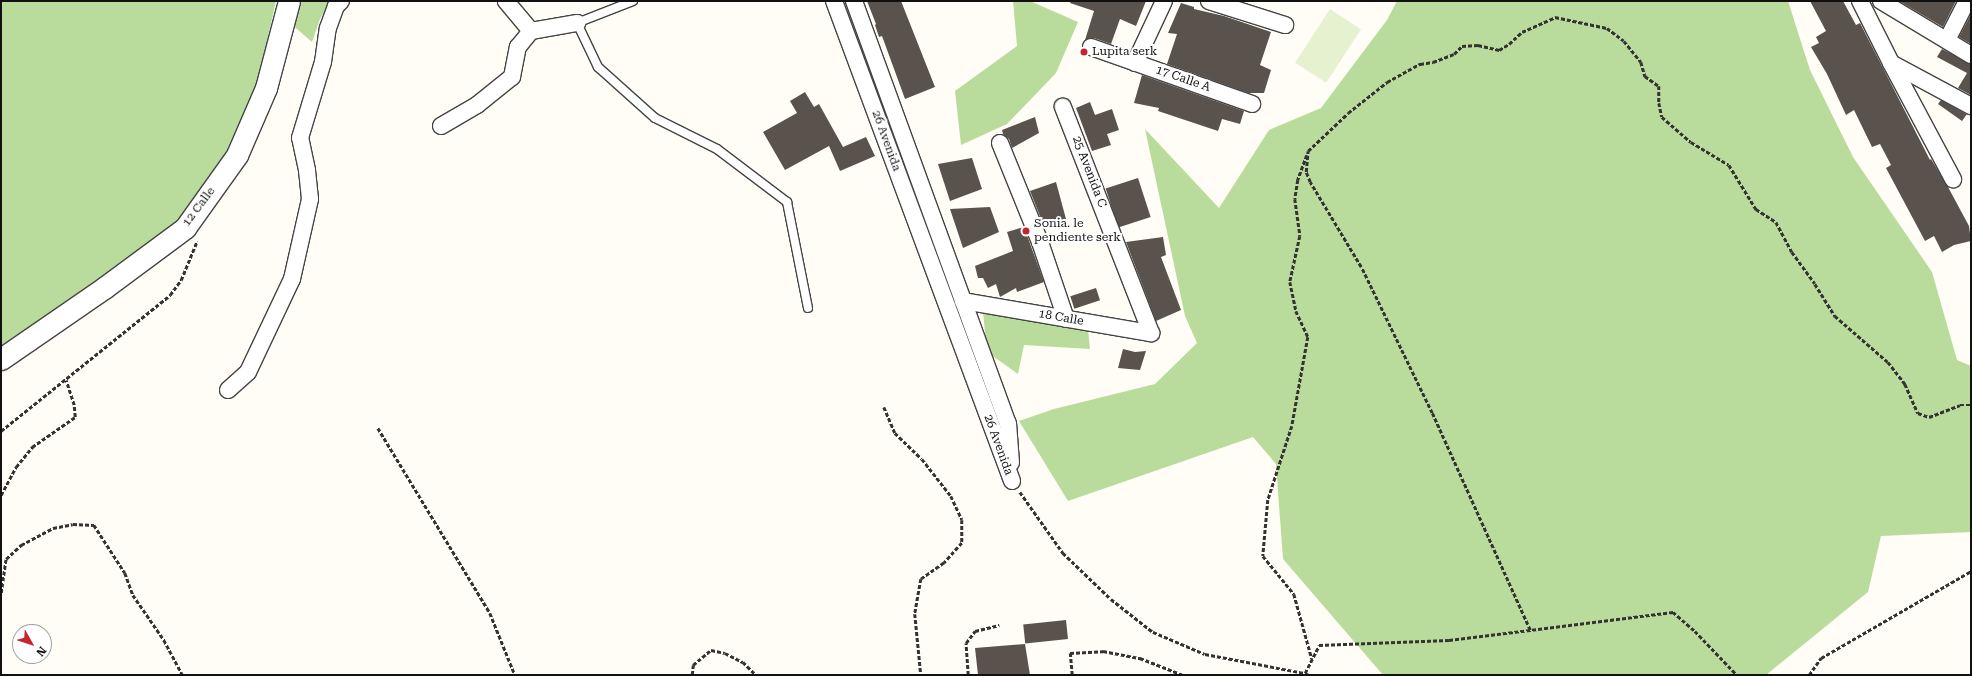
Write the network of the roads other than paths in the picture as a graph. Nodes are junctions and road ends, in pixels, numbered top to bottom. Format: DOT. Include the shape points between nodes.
graph roads {
  1 [pos="289,1"];
  2 [pos="341,1"];
  3 [pos="506,1"];
  4 [pos="633,1"];
  5 [pos="834,1"];
  6 [pos="854,1"];
  7 [pos="1164,1"];
  8 [pos="1209,1"];
  9 [pos="1860,1"];
  10 [pos="1967,1"];
  11 [pos="1884,2"];
  12 [pos="577,22"];
  13 [pos="1284,25"];
  14 [pos="532,31"];
  15 [pos="1947,40"];
  16 [pos="1091,47"];
  17 [pos="1971,55"];
  18 [pos="1135,62"];
  19 [pos="1891,63"];
  20 [pos="1252,104"];
  21 [pos="1971,106"];
  22 [pos="1063,107"];
  23 [pos="441,126"];
  24 [pos="1000,143"];
  25 [pos="1953,179"];
  26 [pos="963,301"];
  27 [pos="808,308"];
  28 [pos="1066,319"];
  29 [pos="1149,326"];
  30 [pos="1,359"];
  31 [pos="228,390"];
  1 -- 30 [label="street, 12 Calle" via="266,88 237,155 185,228"];
  2 -- 31 [label="street" via="336,6 328,28 323,62 300,138 310,199 292,279 248,372"];
  3 -- 14 [label="street"];
  4 -- 12 [label="lane"];
  5 -- 26 [label="street, 26 Avenida" via="1012,481 1008,423"];
  6 -- 26 [label="street, 26 Avenida"];
  7 -- 18 [label="street"];
  8 -- 13 [label="street"];
  9 -- 19 [label="street"];
  10 -- 15 [label="street"];
  11 -- 15 [label="street"];
  12 -- 14 [label="street"];
  12 -- 27 [label="lane" via="598,67 655,118 717,150 787,202"];
  14 -- 23 [label="street" via="518,47 512,77 477,105"];
  15 -- 17 [label="street"];
  16 -- 18 [label="street, 17 Calle A"];
  18 -- 20 [label="street, 17 Calle A"];
  19 -- 21 [label="street"];
  19 -- 25 [label="street"];
  22 -- 29 [label="street, 25 Avenida C"];
  24 -- 28 [label="street" via="1040,242"];
  26 -- 28 [label="street, 18 Calle"];
  28 -- 29 [label="street, 18 Calle" via="1151,333"];
}
